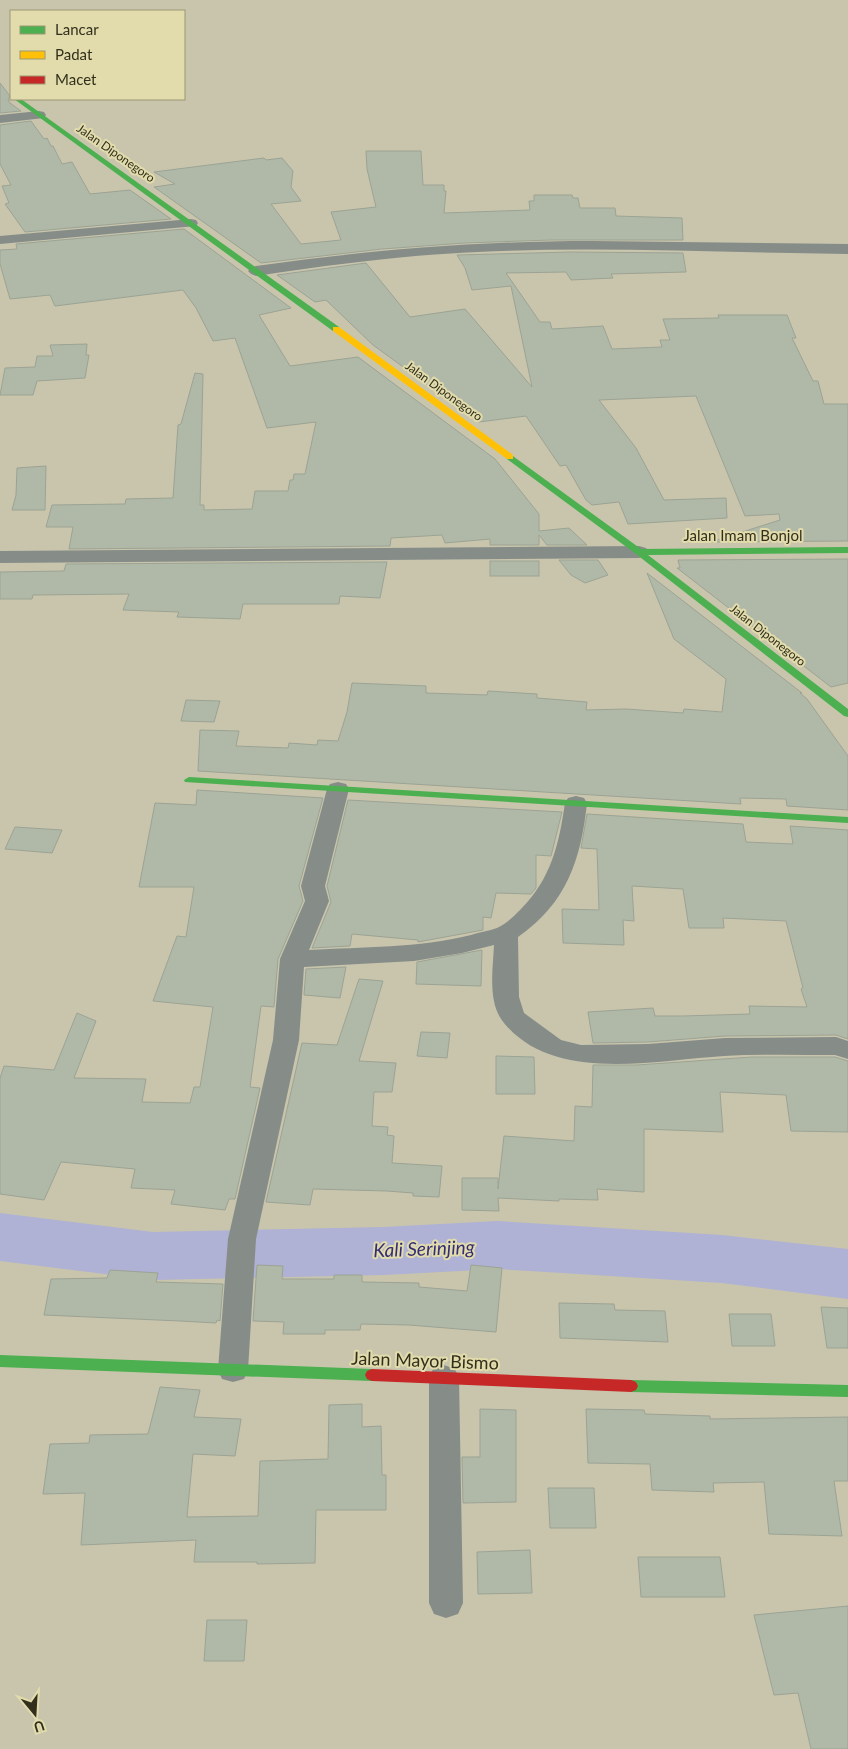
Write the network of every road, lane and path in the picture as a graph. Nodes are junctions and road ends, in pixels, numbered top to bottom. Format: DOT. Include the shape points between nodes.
graph roads {
  1 [pos="18,100"];
  2 [pos="39,115"];
  3 [pos="0,119"];
  4 [pos="191,222"];
  5 [pos="0,240"];
  6 [pos="848,249"];
  7 [pos="256,271"];
  8 [pos="848,550"];
  9 [pos="639,552"];
  10 [pos="0,557"];
  11 [pos="848,714"];
  12 [pos="189,780"];
  13 [pos="338,789"];
  14 [pos="576,803"];
  15 [pos="848,820"];
  16 [pos="506,933"];
  17 [pos="292,959"];
  18 [pos="848,1050"];
  19 [pos="0,1361"];
  20 [pos="233,1370"];
  21 [pos="444,1378"];
  22 [pos="848,1391"];
  23 [pos="446,1603"];
  1 -- 2 [label="main road, Jalan Diponegoro"];
  2 -- 3 [label="street"];
  2 -- 4 [label="main road, Jalan Diponegoro"];
  4 -- 5 [label="street"];
  4 -- 7 [label="main road, Jalan Diponegoro"];
  6 -- 7 [label="street" via="509,246 376,256"];
  7 -- 9 [label="main road, Jalan Diponegoro"];
  8 -- 9 [label="main road, Jalan Imam Bonjol"];
  9 -- 10 [label="street"];
  9 -- 11 [label="main road, Jalan Diponegoro"];
  12 -- 13 [label="main road"];
  13 -- 14 [label="main road"];
  13 -- 17 [label="street" via="313,886 317,901 314,914"];
  14 -- 15 [label="main road"];
  14 -- 16 [label="street" via="568,852 561,870 531,913"];
  16 -- 17 [label="street" via="464,946"];
  16 -- 18 [label="street" via="506,997 513,1016 553,1047 581,1054 743,1047 836,1046"];
  17 -- 20 [label="street" via="286,1040 242,1239"];
  19 -- 20 [label="main road, Jalan Mayor Bismo"];
  20 -- 21 [label="main road, Jalan Mayor Bismo"];
  21 -- 22 [label="main road, Jalan Mayor Bismo"];
  21 -- 23 [label="street"];
}
